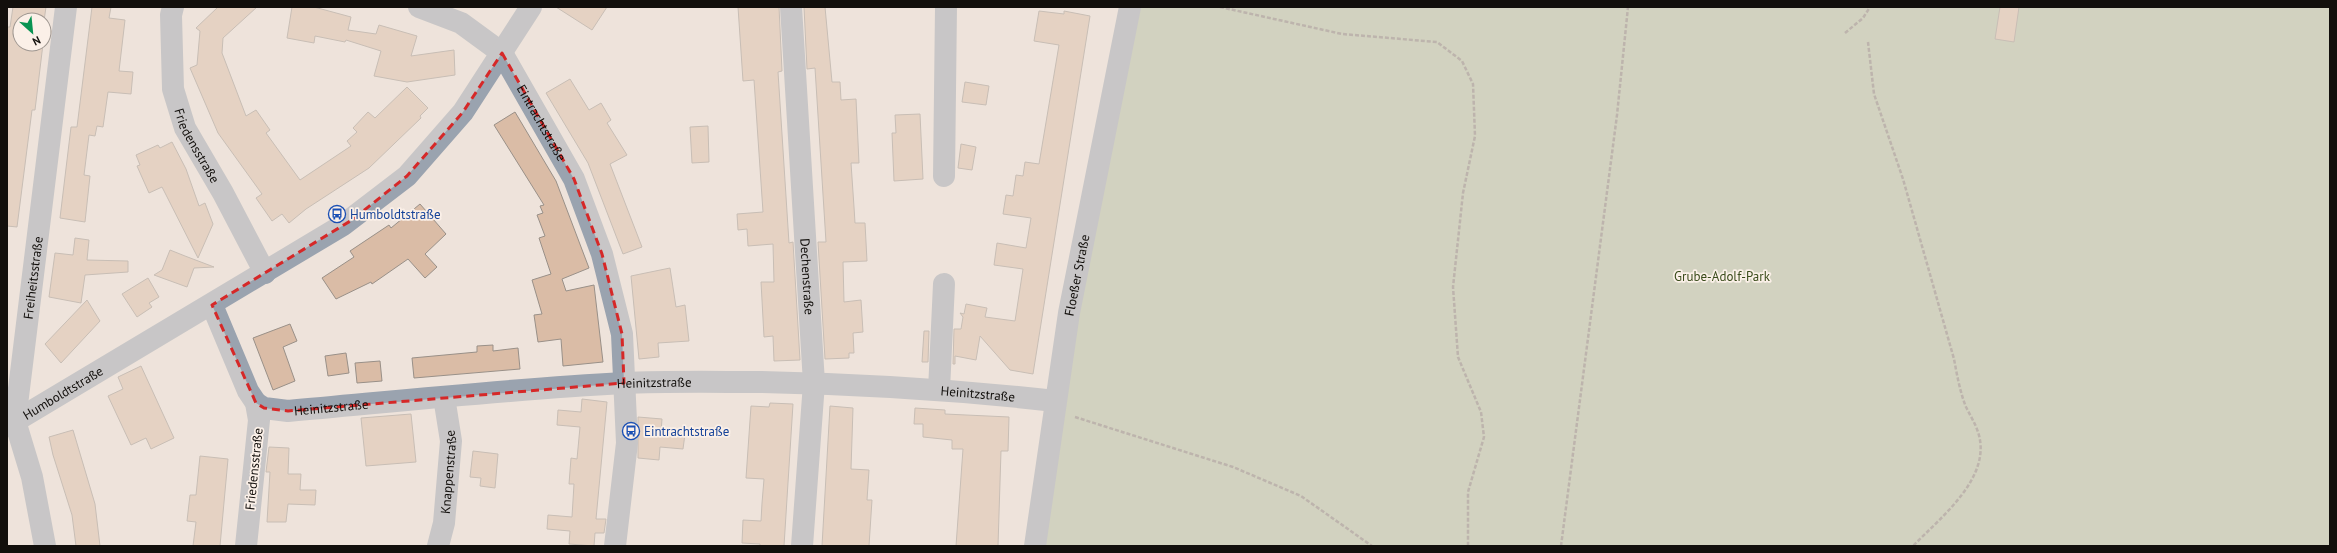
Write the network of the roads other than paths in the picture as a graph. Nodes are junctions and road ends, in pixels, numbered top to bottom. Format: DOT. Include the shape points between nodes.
graph roads {
  1 [pos="66,7"];
  2 [pos="173,7"];
  3 [pos="419,7"];
  4 [pos="531,7"];
  5 [pos="790,7"];
  6 [pos="946,7"];
  7 [pos="1130,7"];
  8 [pos="502,53"];
  9 [pos="944,176"];
  10 [pos="265,273"];
  11 [pos="944,284"];
  12 [pos="212,305"];
  13 [pos="624,383"];
  14 [pos="814,383"];
  15 [pos="939,390"];
  16 [pos="444,397"];
  17 [pos="256,402"];
  18 [pos="1054,406"];
  19 [pos="11,424"];
  20 [pos="46,546"];
  21 [pos="246,546"];
  22 [pos="438,546"];
  23 [pos="615,546"];
  24 [pos="802,546"];
  25 [pos="1035,546"];
  1 -- 19 [label="street, Freiheitsstraße"];
  2 -- 10 [label="street, Friedensstraße" via="173,89 185,128"];
  3 -- 8 [label="street, Eintrachtstraße" via="461,23"];
  4 -- 8 [label="street, Humboldtstraße"];
  5 -- 14 [label="street, Dechenstraße"];
  6 -- 9 [label="street"];
  7 -- 18 [label="street, Floeßer Straße" via="1069,313"];
  8 -- 10 [label="street, Humboldtstraße" via="463,112 407,176 352,220"];
  8 -- 13 [label="street, Eintrachtstraße" via="574,180 602,254 622,334"];
  10 -- 12 [label="street, Humboldtstraße"];
  11 -- 15 [label="street"];
  12 -- 17 [label="street, Friedensstraße" via="248,391"];
  12 -- 19 [label="street, Humboldtstraße"];
  13 -- 14 [label="street, Heinitzstraße"];
  13 -- 16 [label="street, Heinitzstraße"];
  13 -- 23 [label="street, Eintrachtstraße" via="627,443"];
  14 -- 15 [label="street, Heinitzstraße"];
  14 -- 24 [label="street, Dechenstraße"];
  15 -- 18 [label="street, Heinitzstraße" via="984,393"];
  16 -- 17 [label="street, Heinitzstraße" via="288,412 264,408"];
  16 -- 22 [label="street, Knappenstraße" via="451,441 444,523"];
  17 -- 21 [label="street, Friedensstraße" via="259,420"];
  18 -- 25 [label="street, Floeßer Straße"];
  19 -- 20 [label="street, Freiheitsstraße" via="32,477"];
}
